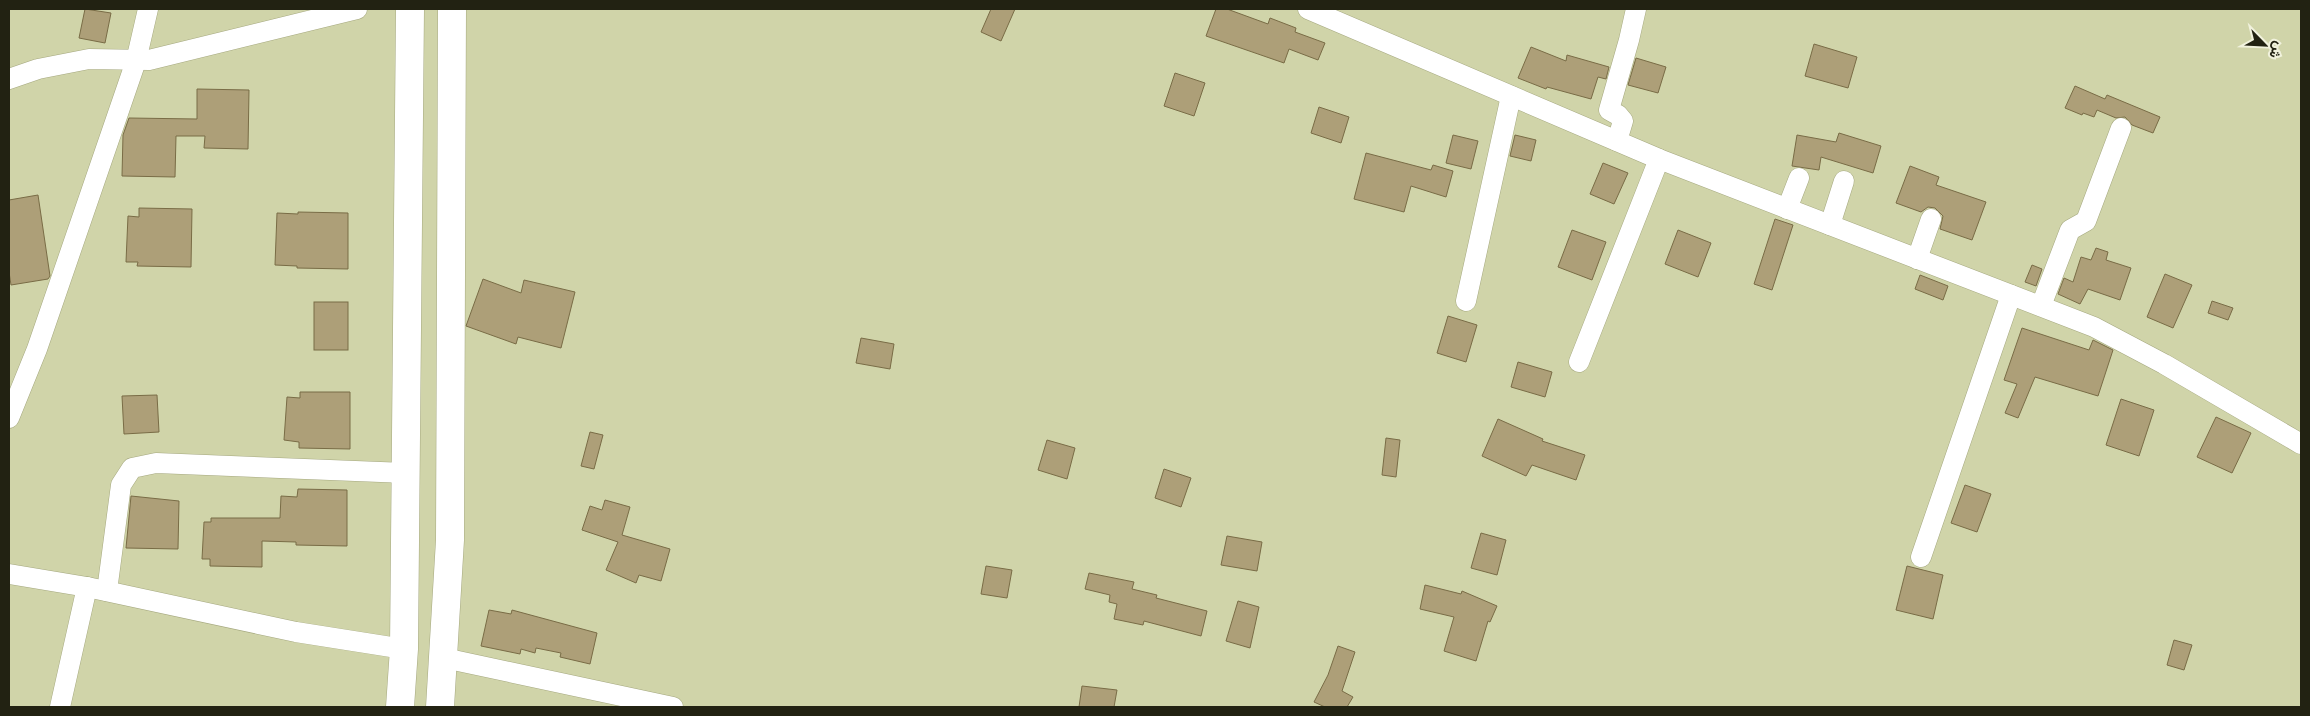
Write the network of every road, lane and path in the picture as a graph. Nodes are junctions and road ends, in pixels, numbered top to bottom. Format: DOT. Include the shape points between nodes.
graph roads {
  1 [pos="148,9"];
  2 [pos="357,9"];
  3 [pos="410,9"];
  4 [pos="452,9"];
  5 [pos="1308,9"];
  6 [pos="1636,9"];
  7 [pos="136,61"];
  8 [pos="9,78"];
  9 [pos="1511,96"];
  10 [pos="2121,128"];
  11 [pos="1617,142"];
  12 [pos="1659,159"];
  13 [pos="1799,178"];
  14 [pos="1844,181"];
  15 [pos="1787,209"];
  16 [pos="1932,219"];
  17 [pos="1830,225"];
  18 [pos="1917,259"];
  19 [pos="2011,295"];
  20 [pos="1466,301"];
  21 [pos="2041,306"];
  22 [pos="1579,362"];
  23 [pos="9,418"];
  24 [pos="2301,444"];
  25 [pos="406,473"];
  26 [pos="1921,557"];
  27 [pos="9,574"];
  28 [pos="87,587"];
  29 [pos="107,592"];
  30 [pos="404,650"];
  31 [pos="444,658"];
  32 [pos="60,707"];
  33 [pos="400,707"];
  34 [pos="440,707"];
  35 [pos="673,707"];
  1 -- 7 [label="street"];
  2 -- 7 [label="street" via="161,58"];
  3 -- 25 [label="main road"];
  4 -- 31 [label="main road" via="450,540"];
  5 -- 9 [label="street"];
  6 -- 11 [label="street" via="1609,110 1623,122"];
  7 -- 8 [label="street" via="89,59"];
  7 -- 23 [label="street" via="37,349"];
  9 -- 11 [label="street"];
  9 -- 20 [label="street"];
  10 -- 21 [label="street" via="2086,221 2070,230"];
  11 -- 12 [label="street"];
  12 -- 15 [label="street"];
  12 -- 22 [label="street"];
  13 -- 15 [label="street"];
  14 -- 17 [label="street"];
  15 -- 17 [label="street"];
  16 -- 18 [label="street"];
  17 -- 18 [label="street"];
  18 -- 19 [label="street"];
  19 -- 21 [label="street"];
  19 -- 26 [label="street"];
  21 -- 24 [label="street" via="2094,327"];
  25 -- 29 [label="street" via="156,463 132,468 121,485"];
  25 -- 30 [label="main road"];
  27 -- 28 [label="street"];
  28 -- 29 [label="street"];
  28 -- 32 [label="street"];
  29 -- 30 [label="street" via="296,632"];
  30 -- 33 [label="main road"];
  31 -- 34 [label="main road"];
  31 -- 35 [label="street"];
}
